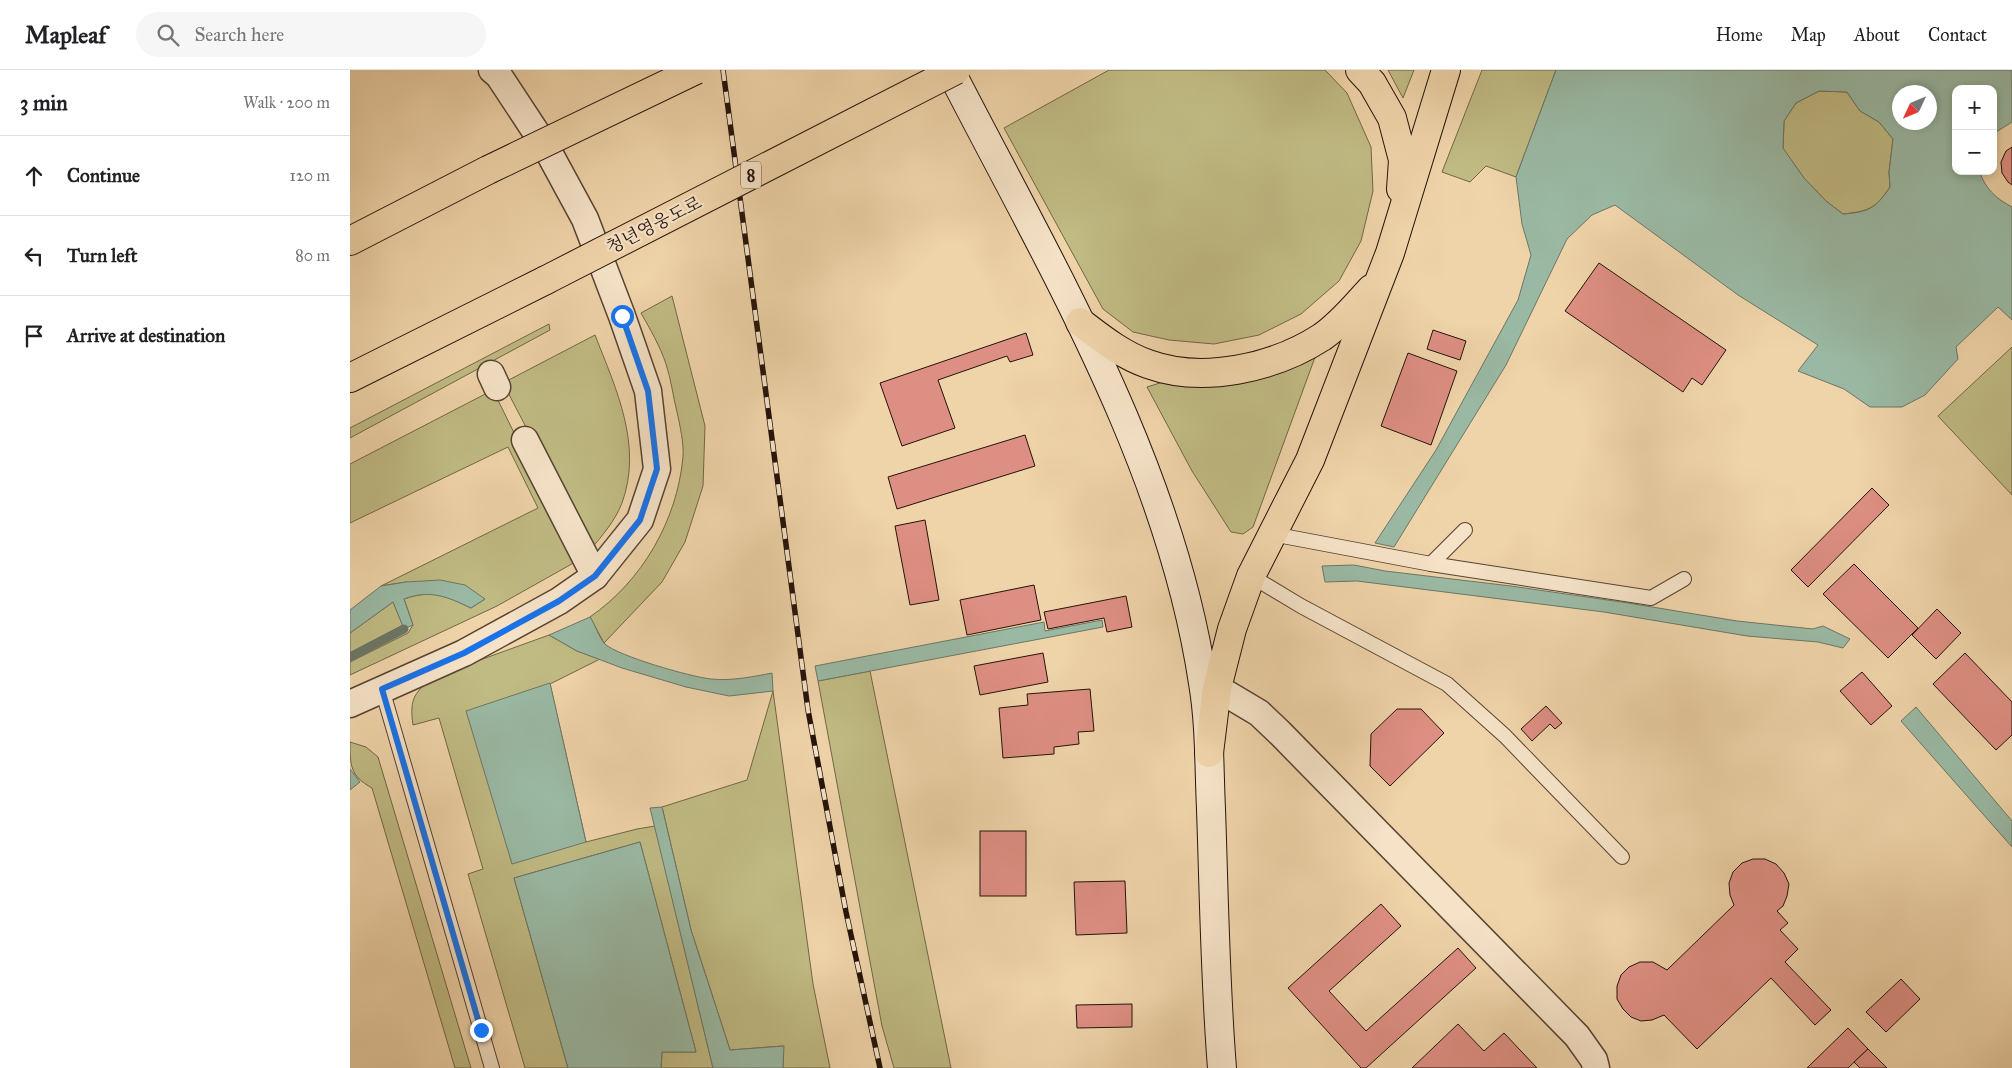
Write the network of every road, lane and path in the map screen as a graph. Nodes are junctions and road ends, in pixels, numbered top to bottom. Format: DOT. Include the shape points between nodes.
graph roads {
  1 [pos="492,70"];
  2 [pos="696,70"];
  3 [pos="950,70"];
  4 [pos="956,70"];
  5 [pos="1360,70"];
  6 [pos="1446,70"];
  7 [pos="350,241"];
  8 [pos="1390,253"];
  9 [pos="1080,322"];
  10 [pos="350,378"];
  11 [pos="525,440"];
  12 [pos="1465,530"];
  13 [pos="1272,534"];
  14 [pos="1431,564"];
  15 [pos="595,576"];
  16 [pos="1251,576"];
  17 [pos="1684,579"];
  18 [pos="1217,688"];
  19 [pos="382,689"];
  20 [pos="350,704"];
  21 [pos="1209,753"];
  22 [pos="1622,857"];
  23 [pos="492,1068"];
  24 [pos="1222,1068"];
  25 [pos="1596,1068"];
  1 -- 15 [label="street" via="548,149 584,219 648,391 657,469 640,520"];
  2 -- 7 [label="highway, bridge" via="488,170"];
  3 -- 9 [label="main road"];
  4 -- 10 [label="highway, 청년영웅도로 / 8, bridge"];
  5 -- 8 [label="highway" via="1372,83 1392,118 1403,160 1401,207"];
  6 -- 8 [label="highway"];
  8 -- 9 [label="highway" via="1372,288 1324,336 1292,355 1258,366 1183,373 1148,364 1115,348"];
  8 -- 13 [label="highway" via="1310,460"];
  9 -- 21 [label="main road" via="1126,420 1164,519 1192,621 1204,685"];
  11 -- 15 [label="street"];
  12 -- 14 [label="lane"];
  13 -- 14 [label="lane"];
  13 -- 16 [label="highway"];
  14 -- 17 [label="lane" via="1651,598"];
  15 -- 19 [label="street" via="559,601 464,653"];
  16 -- 18 [label="highway" via="1232,629"];
  16 -- 22 [label="lane" via="1447,684 1505,736"];
  18 -- 21 [label="highway"];
  18 -- 25 [label="street" via="1260,713 1577,1036"];
  19 -- 20 [label="street"];
  19 -- 23 [label="lane"];
  21 -- 24 [label="main road"];
}
